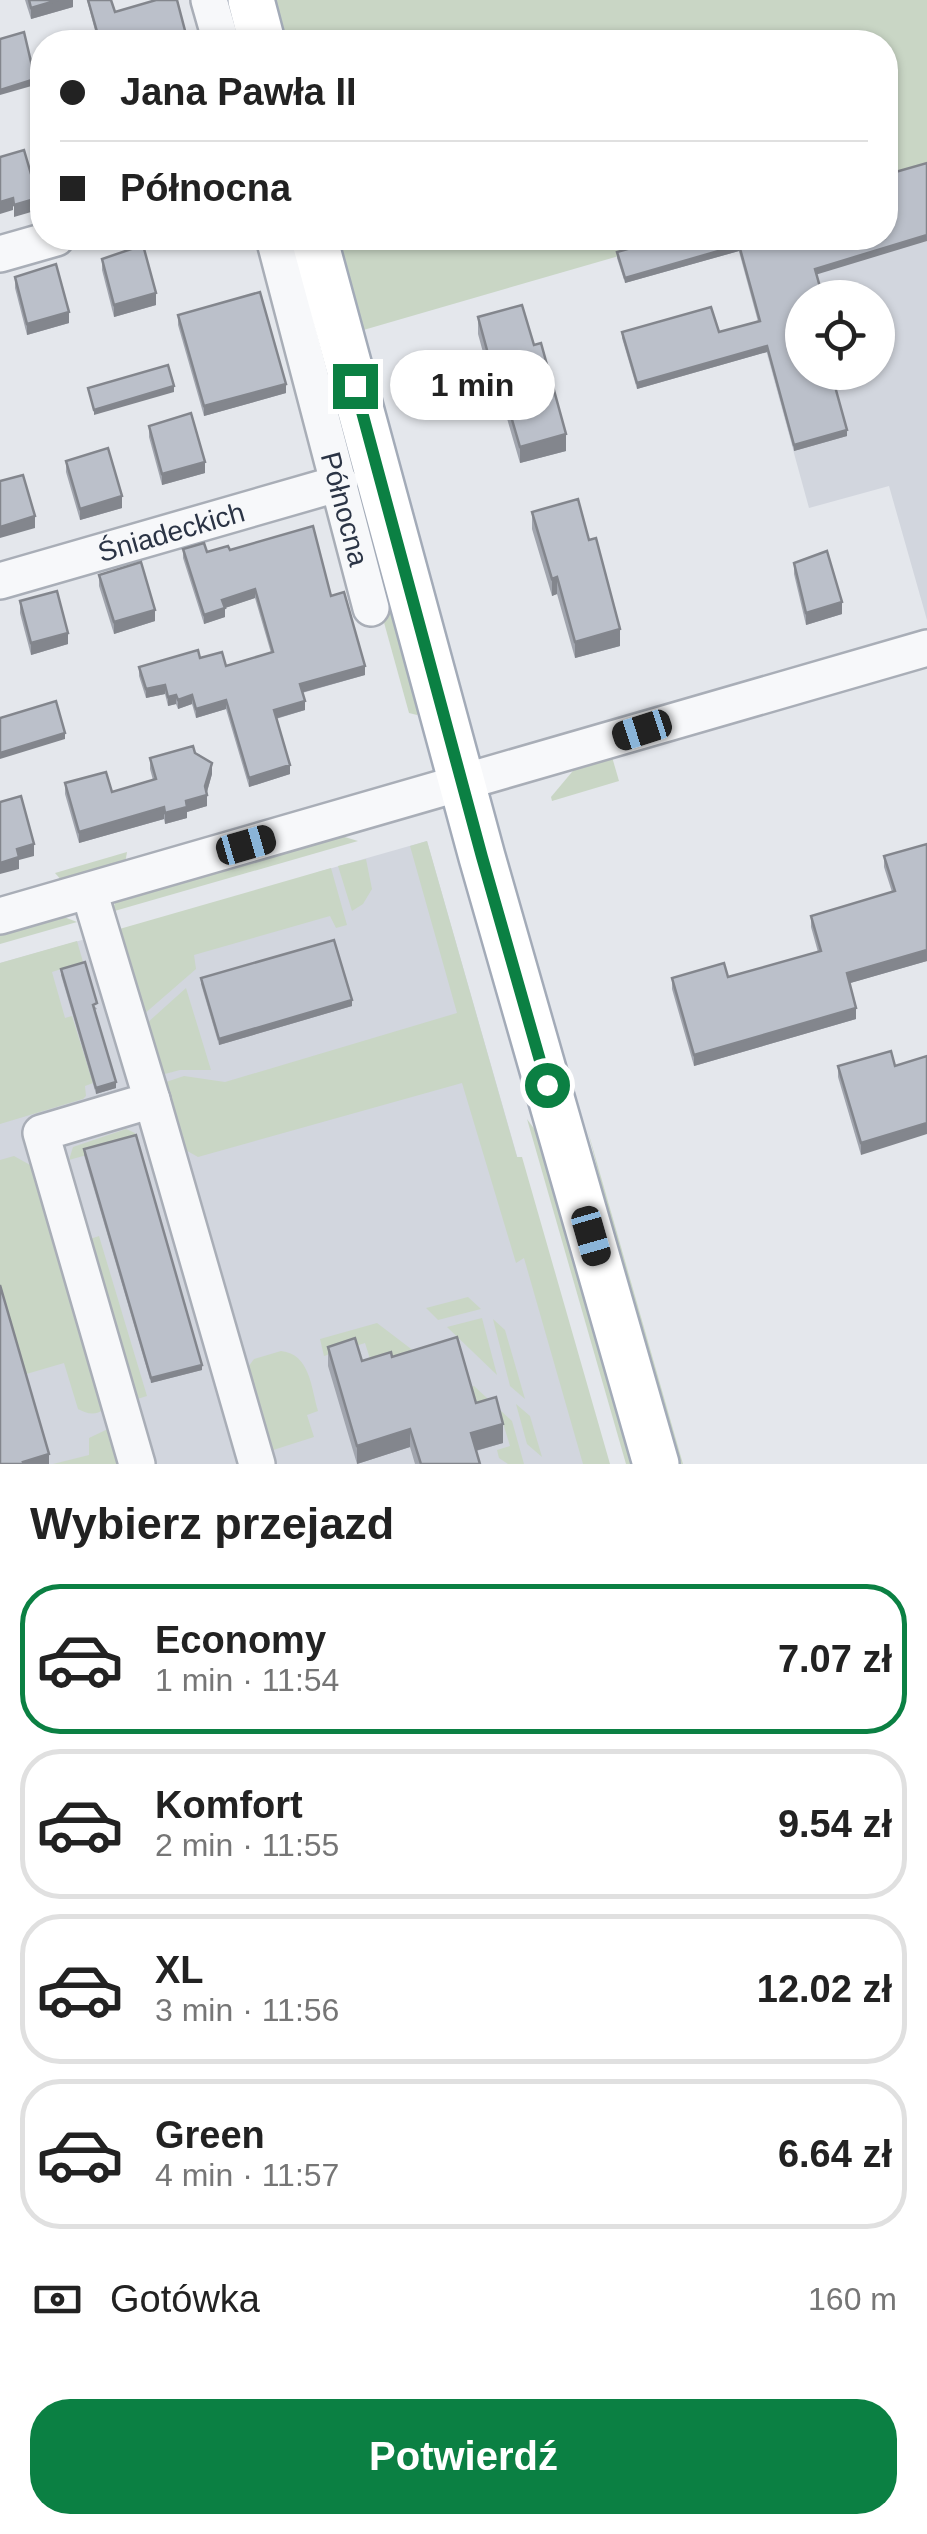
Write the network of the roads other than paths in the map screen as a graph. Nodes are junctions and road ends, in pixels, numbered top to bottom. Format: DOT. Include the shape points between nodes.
graph roads {
  1 [pos="209,0"];
  2 [pos="251,0"];
  3 [pos="218,30"];
  4 [pos="259,30"];
  5 [pos="30,245"];
  6 [pos="277,250"];
  7 [pos="317,250"];
  8 [pos="0,254"];
  9 [pos="340,483"];
  10 [pos="0,581"];
  11 [pos="371,608"];
  12 [pos="927,648"];
  13 [pos="462,782"];
  14 [pos="89,891"];
  15 [pos="0,916"];
  16 [pos="152,1100"];
  17 [pos="137,1464"];
  18 [pos="257,1464"];
  19 [pos="656,1464"];
  1 -- 3 [label="street"];
  2 -- 4 [label="main road"];
  5 -- 8 [label="street"];
  6 -- 9 [label="street, Północna"];
  7 -- 13 [label="main road, Północna"];
  9 -- 10 [label="street, Śniadeckich"];
  9 -- 11 [label="street, Północna"];
  12 -- 13 [label="street"];
  13 -- 14 [label="street"];
  13 -- 19 [label="main road, Północna"];
  14 -- 15 [label="street"];
  14 -- 16 [label="street"];
  16 -- 17 [label="street" via="41,1133"];
  16 -- 18 [label="street"];
}
